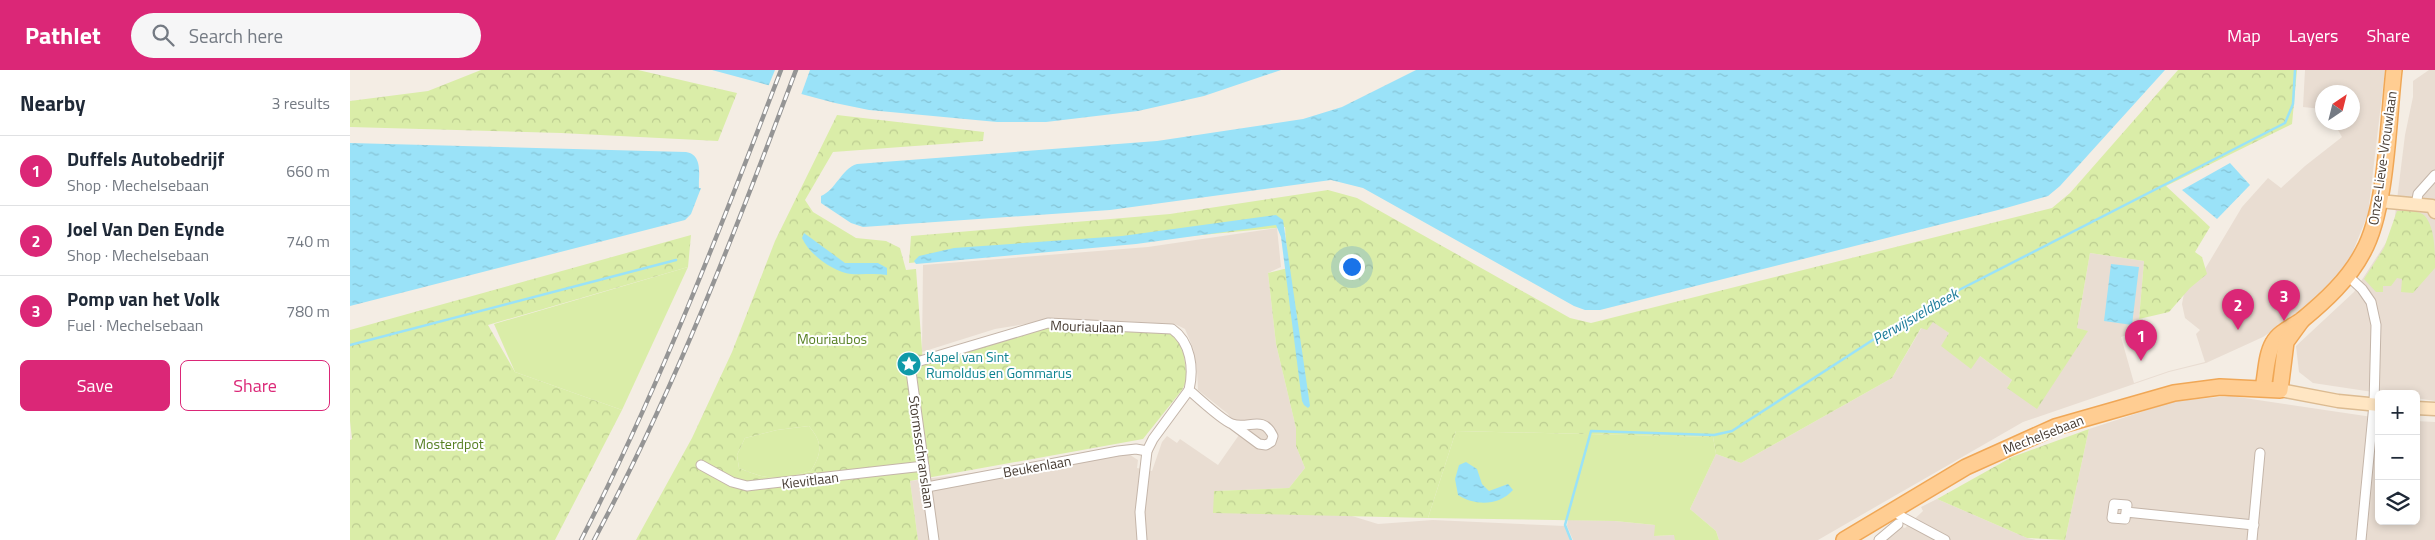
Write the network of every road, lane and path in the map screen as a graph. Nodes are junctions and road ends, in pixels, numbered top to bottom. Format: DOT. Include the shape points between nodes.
graph roads {
  1 [pos="2394,70"];
  2 [pos="2435,175"];
  3 [pos="2379,201"];
  4 [pos="2416,205"];
  5 [pos="2434,208"];
  6 [pos="2348,276"];
  7 [pos="2302,320"];
  8 [pos="910,364"];
  9 [pos="2263,388"];
  10 [pos="1189,390"];
  11 [pos="2280,390"];
  12 [pos="2376,390"];
  13 [pos="2375,405"];
  14 [pos="2420,408"];
  15 [pos="2435,409"];
  16 [pos="2375,414"];
  17 [pos="1232,424"];
  18 [pos="1153,439"];
  19 [pos="1136,449"];
  20 [pos="1147,451"];
  21 [pos="2260,453"];
  22 [pos="701,465"];
  23 [pos="924,466"];
  24 [pos="927,487"];
  25 [pos="2126,512"];
  26 [pos="1896,517"];
  27 [pos="2254,525"];
  28 [pos="934,540"];
  29 [pos="1142,540"];
  30 [pos="1844,540"];
  31 [pos="1879,540"];
  32 [pos="1945,540"];
  33 [pos="2252,540"];
  34 [pos="2361,540"];
  1 -- 3 [label="main road, Onze-Lieve-Vrouwlaan"];
  2 -- 4 [label="street" via="2418,194"];
  3 -- 4 [label="main road"];
  3 -- 6 [label="main road, Onze-Lieve-Vrouwlaan" via="2374,227"];
  4 -- 5 [label="main road"];
  6 -- 7 [label="main road, Onze-Lieve-Vrouwlaan"];
  6 -- 12 [label="street" via="2371,302 2376,325"];
  7 -- 9 [label="main road" via="2272,344"];
  7 -- 11 [label="main road" via="2286,342"];
  8 -- 10 [label="street, Mouriaulaan" via="1048,323 1172,329 1181,335 1190,358 1192,377"];
  8 -- 23 [label="street, Stormsschranslaan"];
  9 -- 11 [label="main road, Mechelsebaan"];
  9 -- 26 [label="main road, Mechelsebaan" via="2220,387 2174,393 2054,427 1966,467"];
  10 -- 17 [label="street"];
  10 -- 18 [label="street"];
  11 -- 13 [label="main road"];
  14 -- 15 [label="main road"];
  16 -- 34 [label="street"];
  18 -- 19 [label="street"];
  18 -- 20 [label="street"];
  19 -- 20 [label="street, Beukenlaan"];
  19 -- 24 [label="street, Beukenlaan"];
  20 -- 29 [label="street" via="1140,512"];
  21 -- 27 [label="street"];
  22 -- 23 [label="street, Kievitlaan" via="732,482 747,486"];
  23 -- 24 [label="street, Stormsschranslaan"];
  24 -- 28 [label="street, Stormsschranslaan"];
  25 -- 27 [label="street"];
  26 -- 30 [label="main road, Mechelsebaan"];
  26 -- 31 [label="street, Mechelsebaan"];
  26 -- 32 [label="street"];
  27 -- 33 [label="street"];
}
